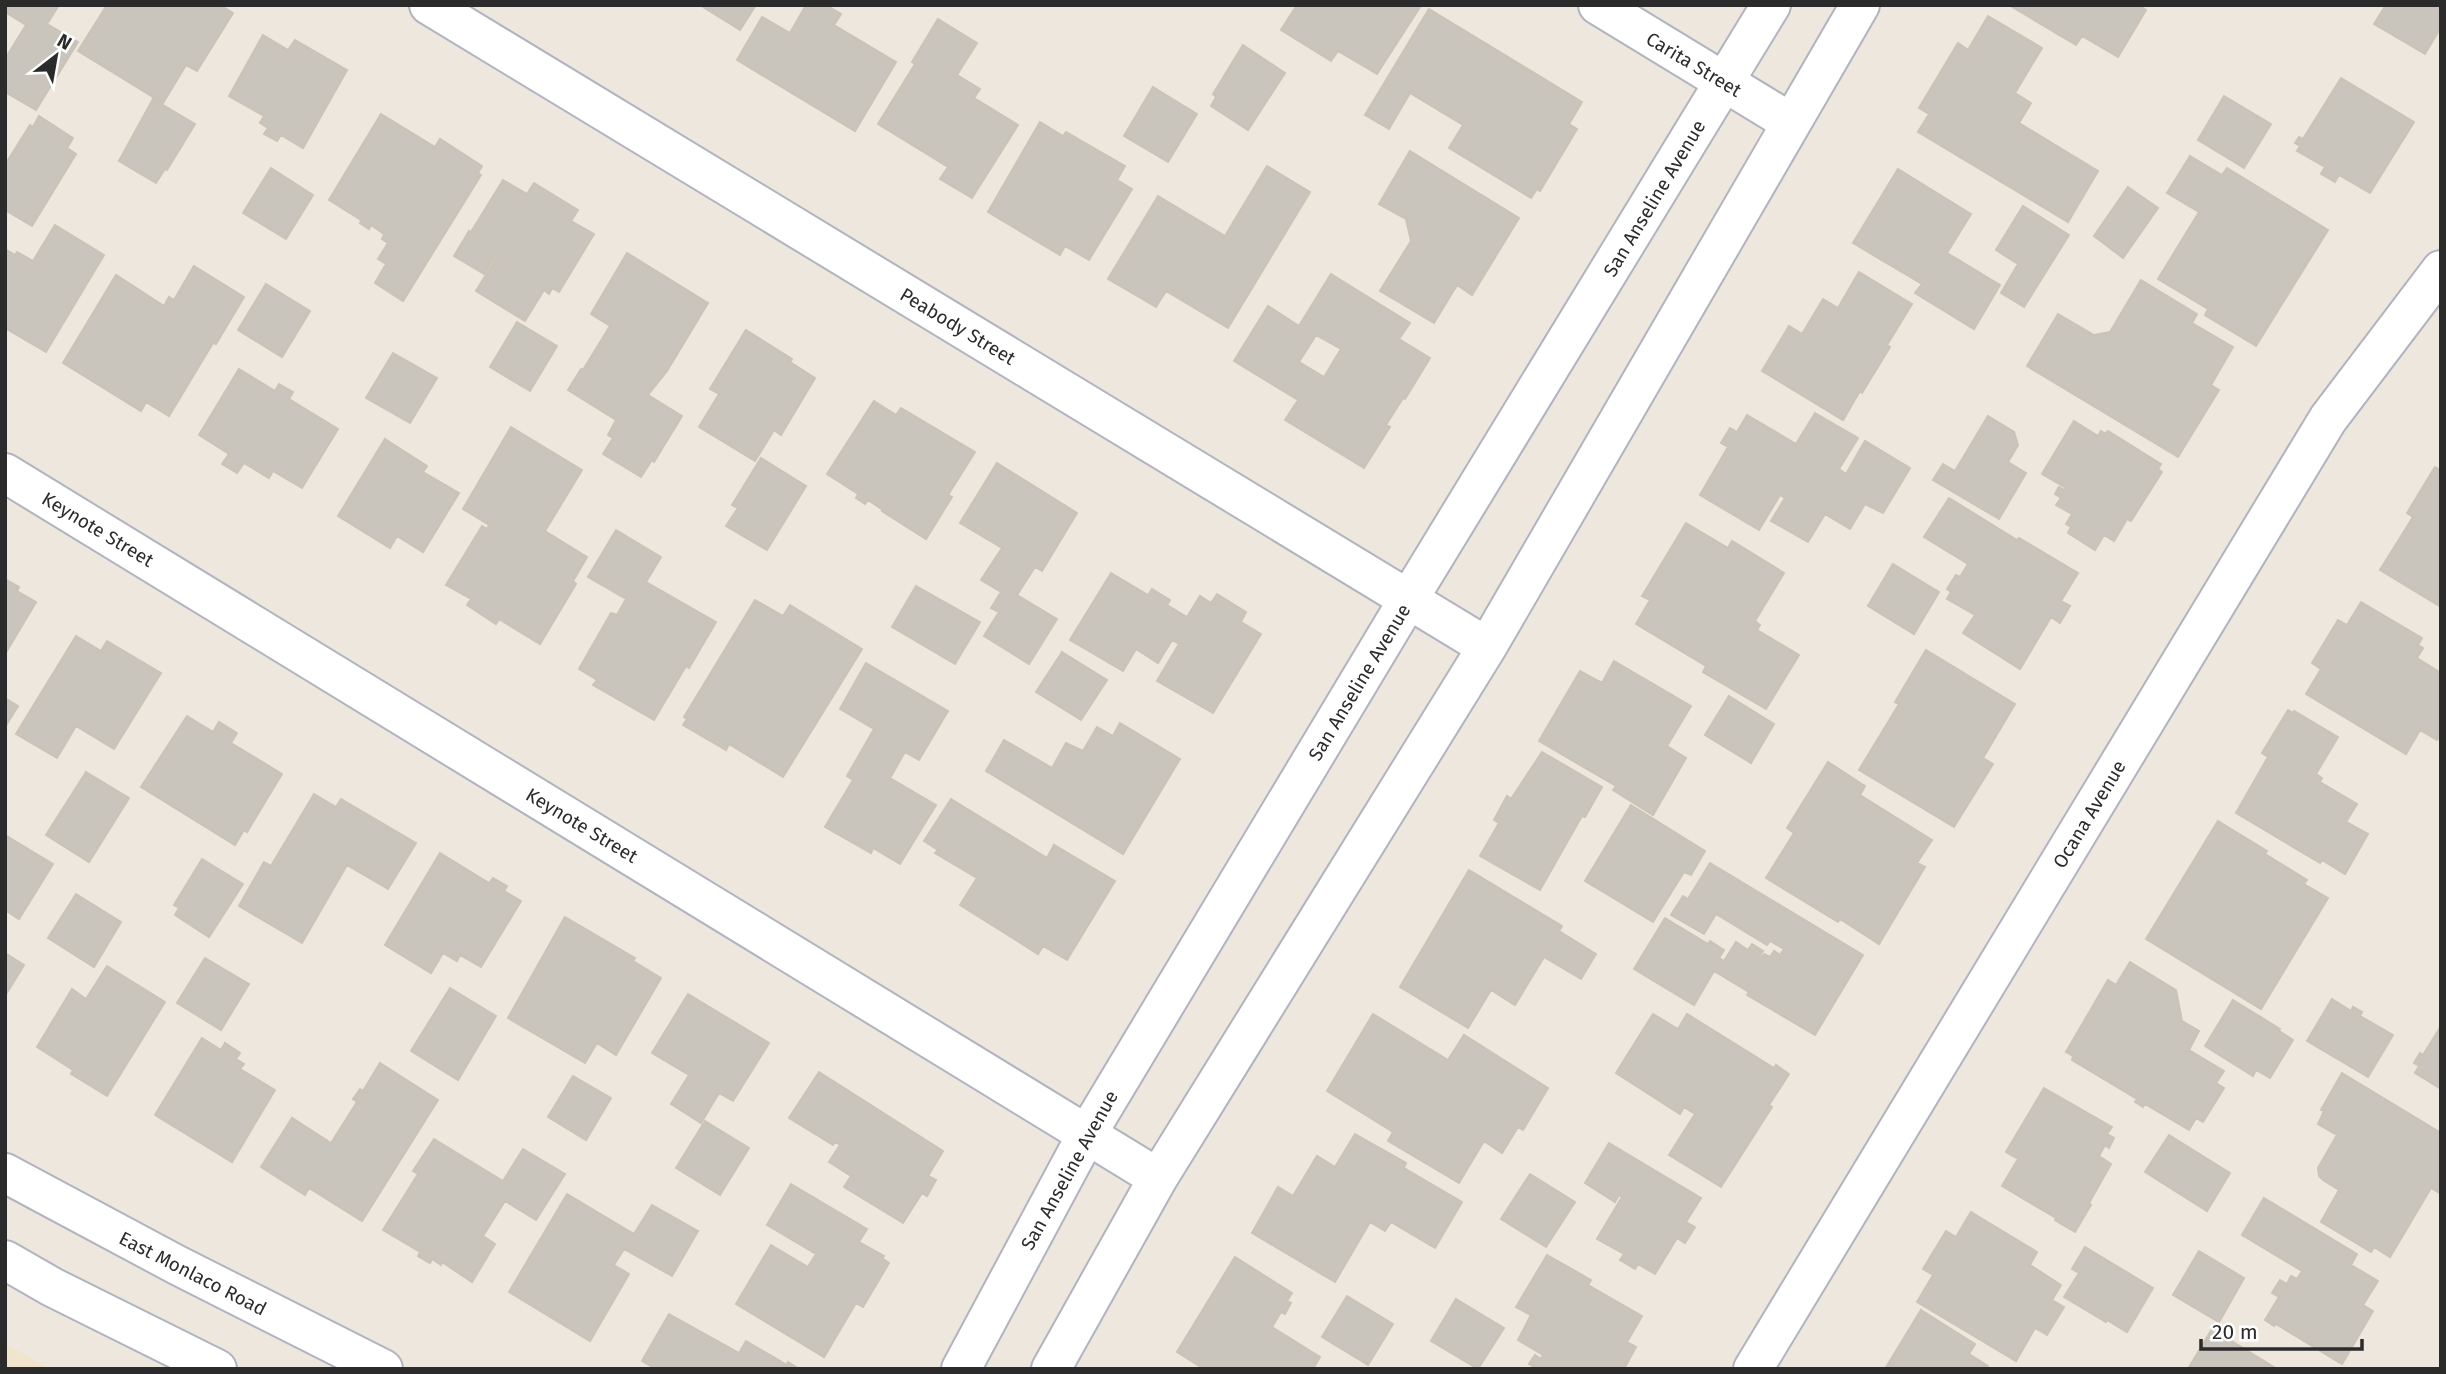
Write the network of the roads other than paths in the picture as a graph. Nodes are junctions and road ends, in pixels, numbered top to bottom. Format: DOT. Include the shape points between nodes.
graph roads {
  1 [pos="429,5"];
  2 [pos="1598,5"];
  3 [pos="1771,5"];
  4 [pos="1860,5"];
  5 [pos="1724,83"];
  6 [pos="1790,122"];
  7 [pos="2441,270"];
  8 [pos="5,473"];
  9 [pos="1408,600"];
  10 [pos="1487,647"];
  11 [pos="1087,1134"];
  12 [pos="5,1173"];
  13 [pos="1158,1178"];
  14 [pos="5,1260"];
  15 [pos="217,1369"];
  16 [pos="383,1369"];
  17 [pos="961,1369"];
  18 [pos="1051,1369"];
  19 [pos="1753,1369"];
  1 -- 9 [label="street, Peabody Street"];
  2 -- 5 [label="street, Carita Street"];
  3 -- 5 [label="street, San Anseline Avenue"];
  4 -- 6 [label="street"];
  5 -- 6 [label="street, Carita Street"];
  5 -- 9 [label="street, San Anseline Avenue"];
  6 -- 10 [label="street"];
  7 -- 19 [label="street, Ocana Avenue" via="2328,419"];
  8 -- 11 [label="street, Keynote Street"];
  9 -- 10 [label="street, Peabody Street"];
  9 -- 11 [label="street, San Anseline Avenue"];
  10 -- 13 [label="street"];
  11 -- 13 [label="street, Keynote Street"];
  11 -- 17 [label="street, San Anseline Avenue"];
  12 -- 16 [label="street, East Monlaco Road"];
  13 -- 18 [label="street"];
  14 -- 15 [label="street"];
}
